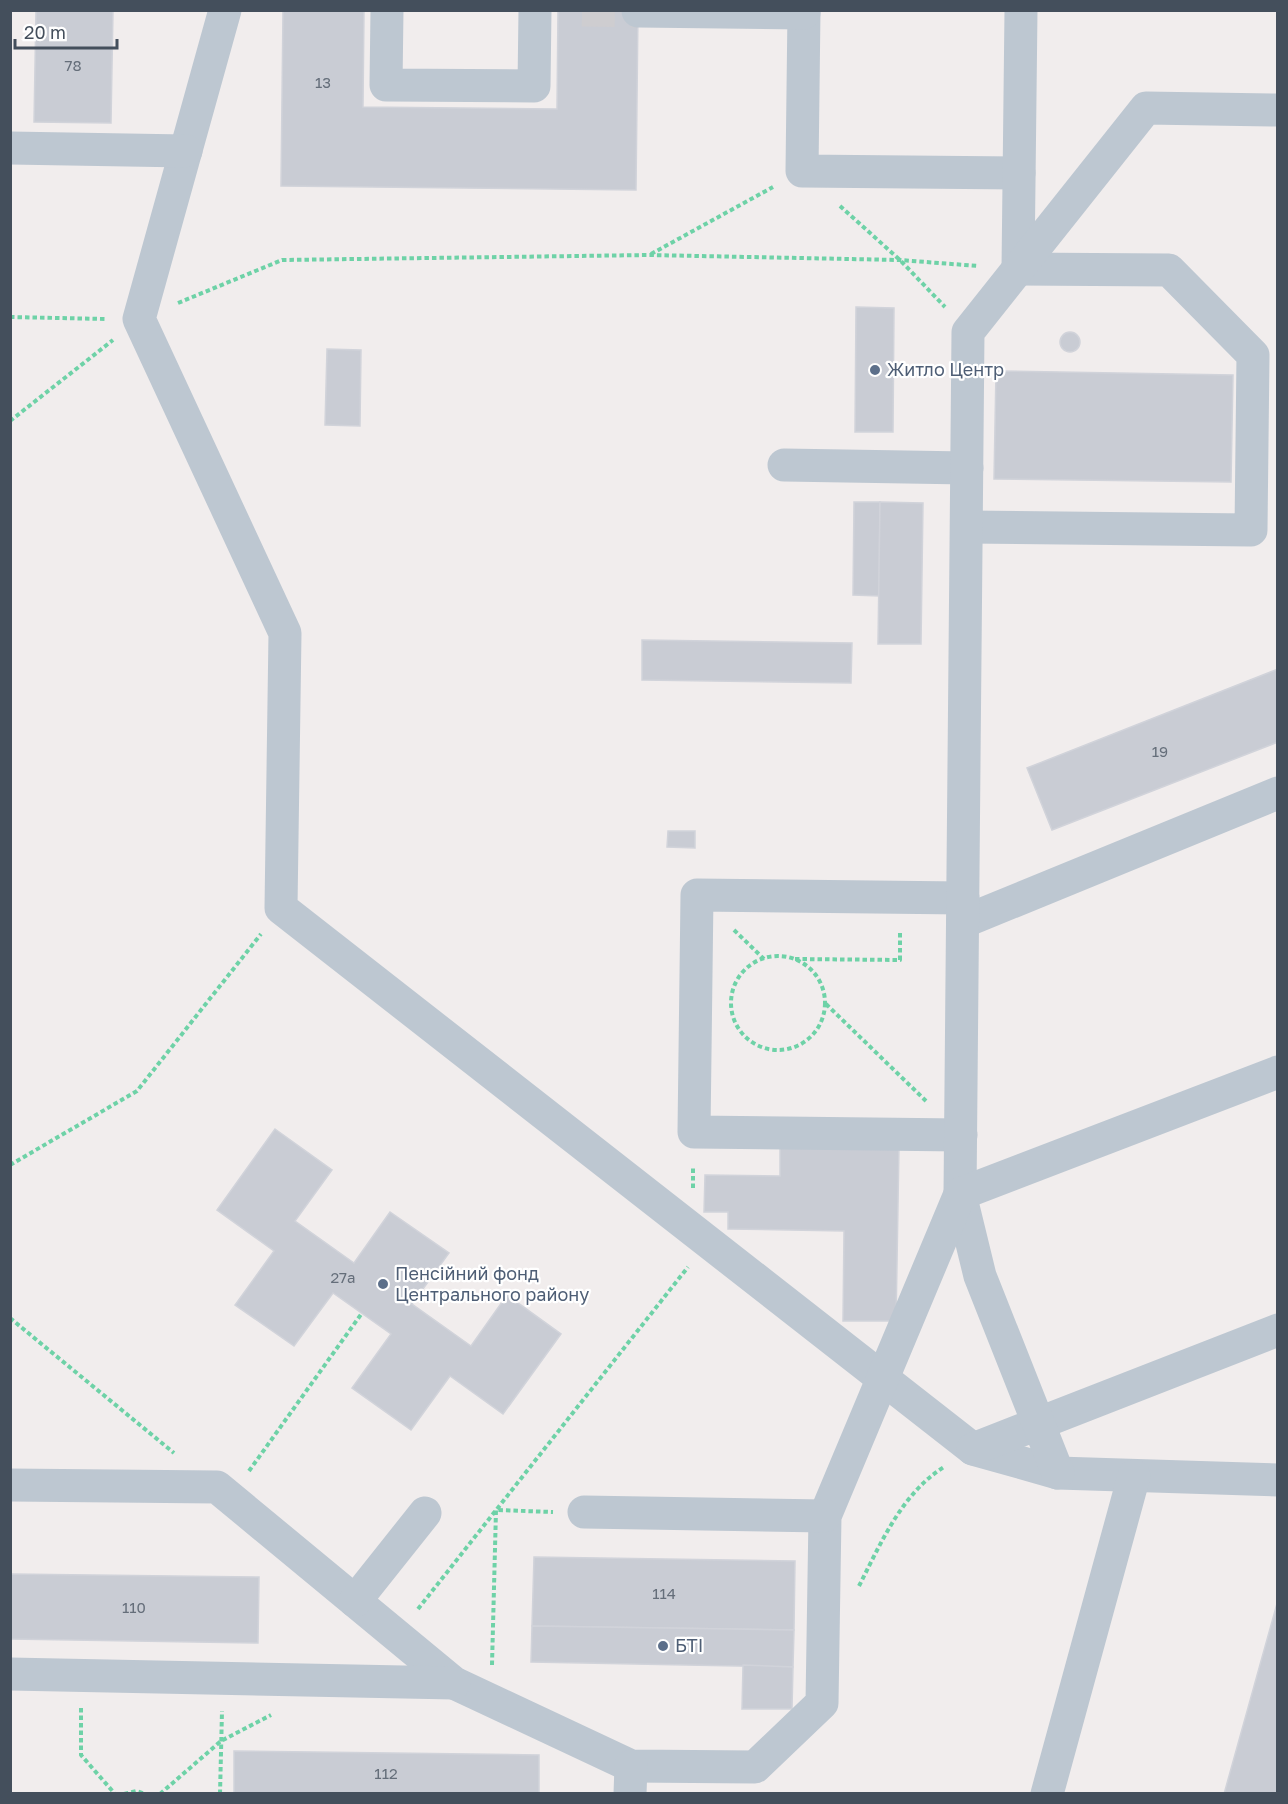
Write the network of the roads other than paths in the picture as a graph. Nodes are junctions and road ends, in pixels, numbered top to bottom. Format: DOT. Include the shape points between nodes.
graph roads {
  1 [pos="225,10"];
  2 [pos="387,10"];
  3 [pos="535,10"];
  4 [pos="1021,10"];
  5 [pos="638,11"];
  6 [pos="804,12"];
  7 [pos="1278,110"];
  8 [pos="10,148"];
  9 [pos="186,151"];
  10 [pos="1019,173"];
  11 [pos="1018,269"];
  12 [pos="784,465"];
  13 [pos="967,468"];
  14 [pos="967,527"];
  15 [pos="1278,793"];
  16 [pos="963,910"];
  17 [pos="1278,1072"];
  18 [pos="961,1135"];
  19 [pos="960,1194"];
  20 [pos="1278,1330"];
  21 [pos="883,1379"];
  22 [pos="1038,1424"];
  23 [pos="973,1449"];
  24 [pos="1058,1473"];
  25 [pos="1134,1476"];
  26 [pos="1278,1480"];
  27 [pos="10,1485"];
  28 [pos="584,1512"];
  29 [pos="424,1513"];
  30 [pos="825,1516"];
  31 [pos="355,1601"];
  32 [pos="10,1674"];
  33 [pos="454,1683"];
  34 [pos="631,1780"];
  35 [pos="1047,1794"];
  1 -- 9 [label="lane"];
  2 -- 3 [label="lane" via="386,85 534,86"];
  4 -- 10 [label="lane"];
  5 -- 6 [label="lane"];
  6 -- 10 [label="lane" via="802,171"];
  7 -- 11 [label="lane" via="1146,108"];
  8 -- 9 [label="lane"];
  9 -- 21 [label="lane" via="140,319 285,633 282,908"];
  10 -- 11 [label="lane"];
  11 -- 13 [label="lane" via="968,332"];
  11 -- 14 [label="lane" via="1169,270 1253,355 1251,530"];
  12 -- 13 [label="lane"];
  13 -- 14 [label="lane"];
  14 -- 16 [label="lane"];
  15 -- 16 [label="lane"];
  16 -- 18 [label="lane"];
  16 -- 18 [label="lane" via="697,895 693,1132"];
  17 -- 19 [label="lane"];
  18 -- 19 [label="lane"];
  19 -- 21 [label="lane"];
  19 -- 22 [label="lane" via="980,1276"];
  20 -- 22 [label="lane"];
  21 -- 23 [label="lane"];
  21 -- 30 [label="lane"];
  22 -- 23 [label="lane"];
  22 -- 24 [label="lane"];
  23 -- 24 [label="lane"];
  24 -- 25 [label="lane"];
  25 -- 26 [label="lane"];
  25 -- 35 [label="lane"];
  27 -- 31 [label="lane" via="223,1493"];
  28 -- 30 [label="lane"];
  29 -- 31 [label="lane"];
  30 -- 34 [label="lane" via="822,1703 755,1767"];
  31 -- 33 [label="lane"];
  32 -- 33 [label="lane"];
  33 -- 34 [label="lane" via="492,1700"];
}
